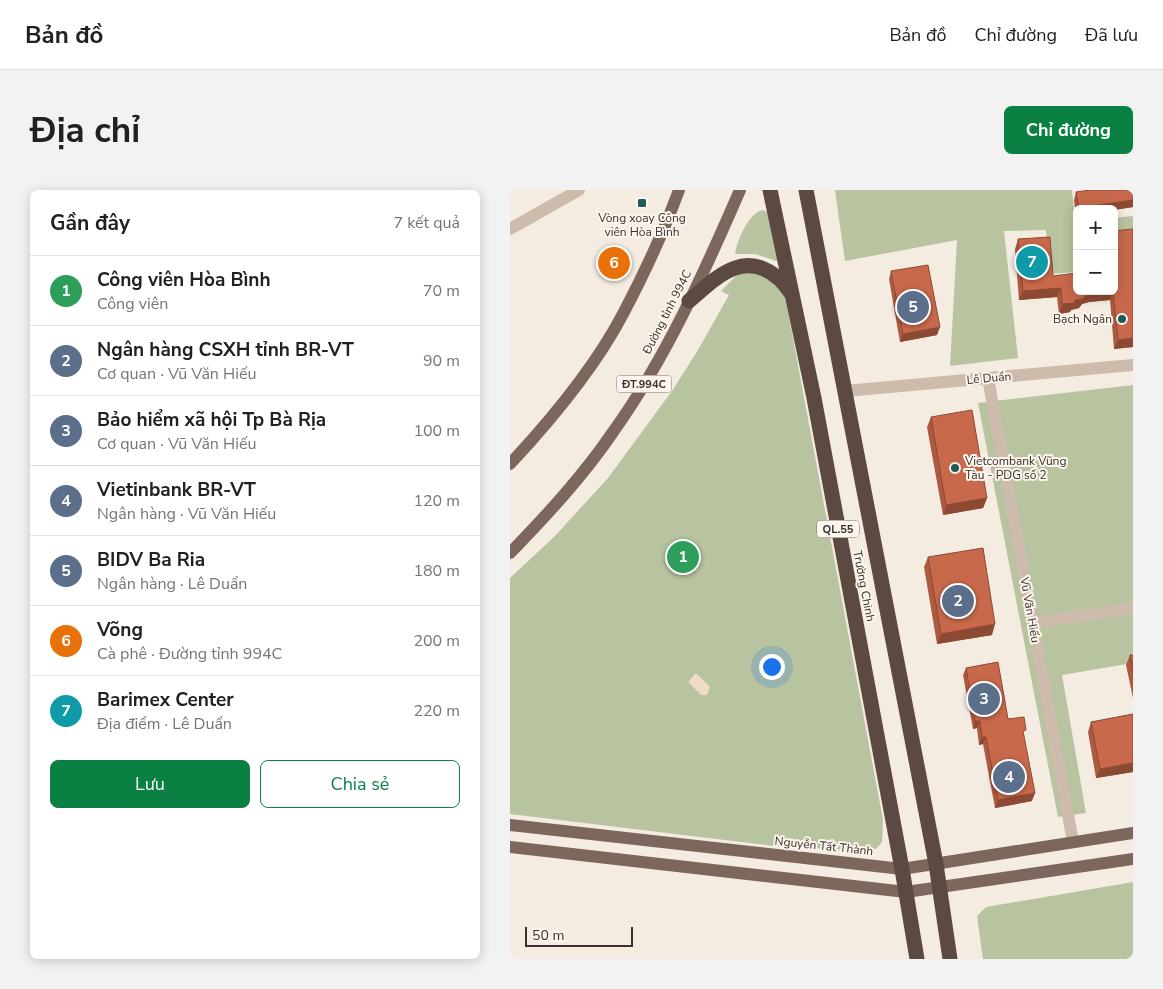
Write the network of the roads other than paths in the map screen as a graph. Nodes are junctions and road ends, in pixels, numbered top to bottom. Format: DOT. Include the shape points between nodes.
graph roads {
  1 [pos="579,190"];
  2 [pos="680,190"];
  3 [pos="740,190"];
  4 [pos="770,190"];
  5 [pos="806,190"];
  6 [pos="510,228"];
  7 [pos="793,295"];
  8 [pos="689,301"];
  9 [pos="1133,365"];
  10 [pos="988,378"];
  11 [pos="845,391"];
  12 [pos="510,464"];
  13 [pos="510,554"];
  14 [pos="1133,608"];
  15 [pos="1032,623"];
  16 [pos="510,824"];
  17 [pos="1133,833"];
  18 [pos="1073,842"];
  19 [pos="510,848"];
  20 [pos="1133,860"];
  21 [pos="936,864"];
  22 [pos="902,869"];
  23 [pos="939,888"];
  24 [pos="906,892"];
  25 [pos="917,959"];
  26 [pos="950,959"];
  1 -- 6 [label="street"];
  2 -- 12 [label="main road" via="624,312 594,361"];
  3 -- 8 [label="main road, Đường tỉnh 994C / ĐT.994C"];
  4 -- 7 [label="highway, Trường Chinh / QL.55"];
  5 -- 11 [label="highway, Trường Chinh / QL.55"];
  7 -- 8 [label="highway" via="778,277 765,270 738,266 723,273"];
  7 -- 22 [label="highway, Trường Chinh / QL.55"];
  8 -- 13 [label="main road, Đường tỉnh 994C / ĐT.994C" via="614,432 577,481"];
  9 -- 10 [label="street, Lê Duẩn"];
  10 -- 11 [label="street, Lê Duẩn"];
  10 -- 15 [label="street, Vũ Văn Hiếu"];
  11 -- 21 [label="highway, Trường Chinh / QL.55"];
  14 -- 15 [label="street"];
  15 -- 18 [label="street, Vũ Văn Hiếu"];
  16 -- 22 [label="main road, Nguyễn Tất Thành"];
  17 -- 18 [label="main road, Nguyễn Tất Thành"];
  18 -- 21 [label="main road, Nguyễn Tất Thành"];
  19 -- 24 [label="main road"];
  20 -- 23 [label="main road"];
  21 -- 22 [label="main road, Nguyễn Tất Thành"];
  21 -- 23 [label="highway, Trường Chinh / QL.55"];
  22 -- 24 [label="highway, Trường Chinh / QL.55"];
  23 -- 24 [label="main road"];
  23 -- 26 [label="highway, Trường Chinh / QL.55"];
  24 -- 25 [label="highway, Trường Chinh / QL.55"];
}
